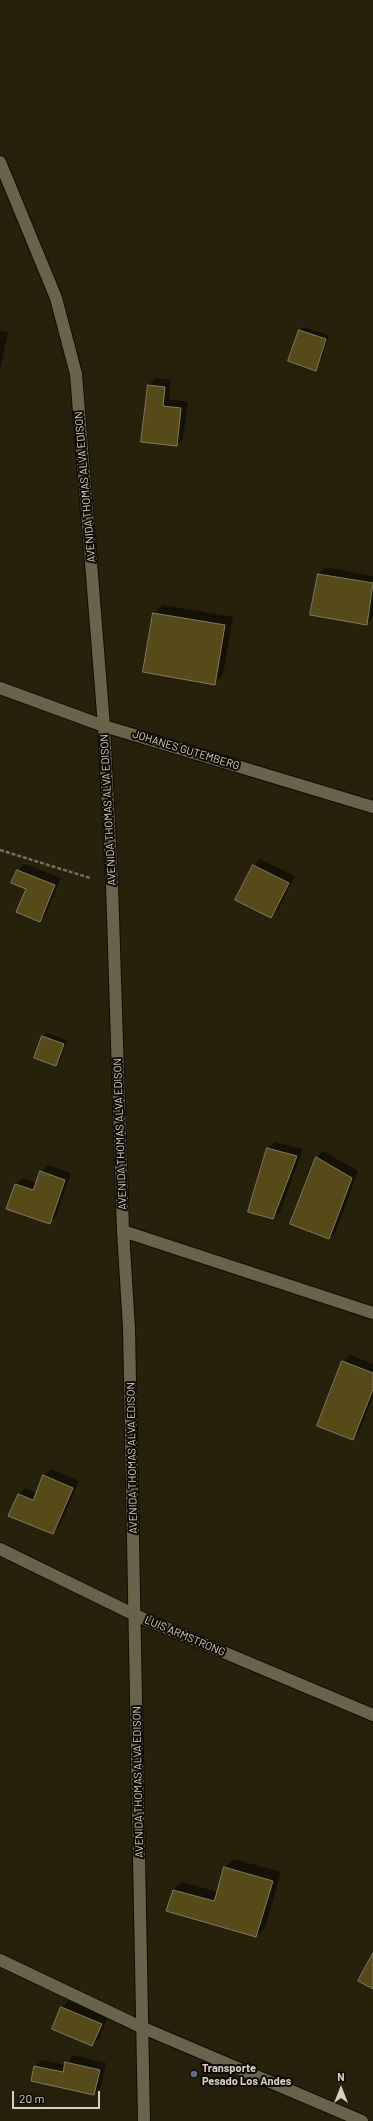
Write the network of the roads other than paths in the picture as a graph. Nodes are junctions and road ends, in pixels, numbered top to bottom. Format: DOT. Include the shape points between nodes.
graph roads {
  1 [pos="0,162"];
  2 [pos="0,688"];
  3 [pos="104,726"];
  4 [pos="373,807"];
  5 [pos="123,1231"];
  6 [pos="373,1314"];
  7 [pos="0,1549"];
  8 [pos="135,1615"];
  9 [pos="373,1715"];
  10 [pos="0,1960"];
  11 [pos="141,2027"];
  12 [pos="144,2121"];
  13 [pos="362,2121"];
  1 -- 3 [label="street, AVENIDA THOMAS ALVA EDISON" via="56,298 76,374"];
  2 -- 3 [label="street, JOHANES GUTEMBERG"];
  3 -- 4 [label="street, JOHANES GUTEMBERG"];
  3 -- 5 [label="street, AVENIDA THOMAS ALVA EDISON" via="112,885"];
  5 -- 6 [label="street"];
  5 -- 8 [label="street, AVENIDA THOMAS ALVA EDISON" via="130,1328"];
  7 -- 8 [label="street, LUIS ARMSTRONG"];
  8 -- 9 [label="street, LUIS ARMSTRONG"];
  8 -- 11 [label="street, AVENIDA THOMAS ALVA EDISON"];
  10 -- 11 [label="street"];
  11 -- 12 [label="street, AVENIDA THOMAS ALVA EDISON"];
  11 -- 13 [label="street"];
}
